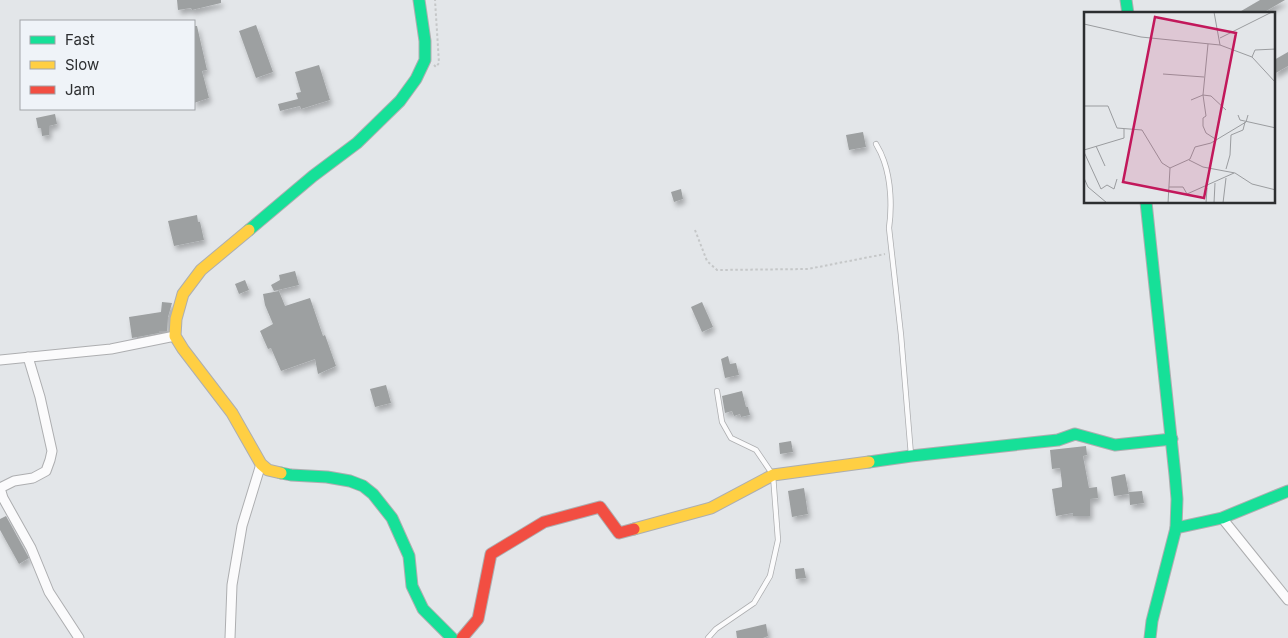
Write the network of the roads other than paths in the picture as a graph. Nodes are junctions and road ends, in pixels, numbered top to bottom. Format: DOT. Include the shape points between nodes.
graph roads {
  1 [pos="418,0"];
  2 [pos="876,144"];
  3 [pos="1146,204"];
  4 [pos="176,336"];
  5 [pos="28,357"];
  6 [pos="0,360"];
  7 [pos="717,391"];
  8 [pos="1172,439"];
  9 [pos="911,456"];
  10 [pos="261,464"];
  11 [pos="773,475"];
  12 [pos="1288,492"];
  13 [pos="1222,518"];
  14 [pos="1176,528"];
  15 [pos="1288,600"];
  16 [pos="79,638"];
  17 [pos="230,638"];
  18 [pos="452,638"];
  19 [pos="462,638"];
  20 [pos="708,638"];
  21 [pos="1150,638"];
  1 -- 4 [label="street" via="425,60 416,79 400,101 357,143 312,176 201,270 183,294 176,319"];
  2 -- 9 [label="lane" via="888,174 889,228"];
  3 -- 8 [label="street"];
  4 -- 5 [label="street" via="111,349"];
  4 -- 10 [label="street" via="182,349 232,413"];
  5 -- 6 [label="street"];
  5 -- 16 [label="street" via="52,451 46,471 0,488 49,592"];
  7 -- 11 [label="lane" via="722,422 731,438 756,450"];
  8 -- 9 [label="street" via="1115,445 1075,434 1058,440"];
  8 -- 14 [label="street"];
  9 -- 11 [label="street"];
  10 -- 17 [label="street" via="242,526 232,585"];
  10 -- 18 [label="street" via="268,470 291,476 350,481 373,494 392,518 409,556 412,586 423,609"];
  11 -- 19 [label="street" via="711,508 619,532 600,507 544,522 491,554 478,619"];
  11 -- 20 [label="lane" via="778,540 770,576 754,603"];
  12 -- 13 [label="street"];
  13 -- 14 [label="street"];
  13 -- 15 [label="street"];
  14 -- 21 [label="street"];
}
